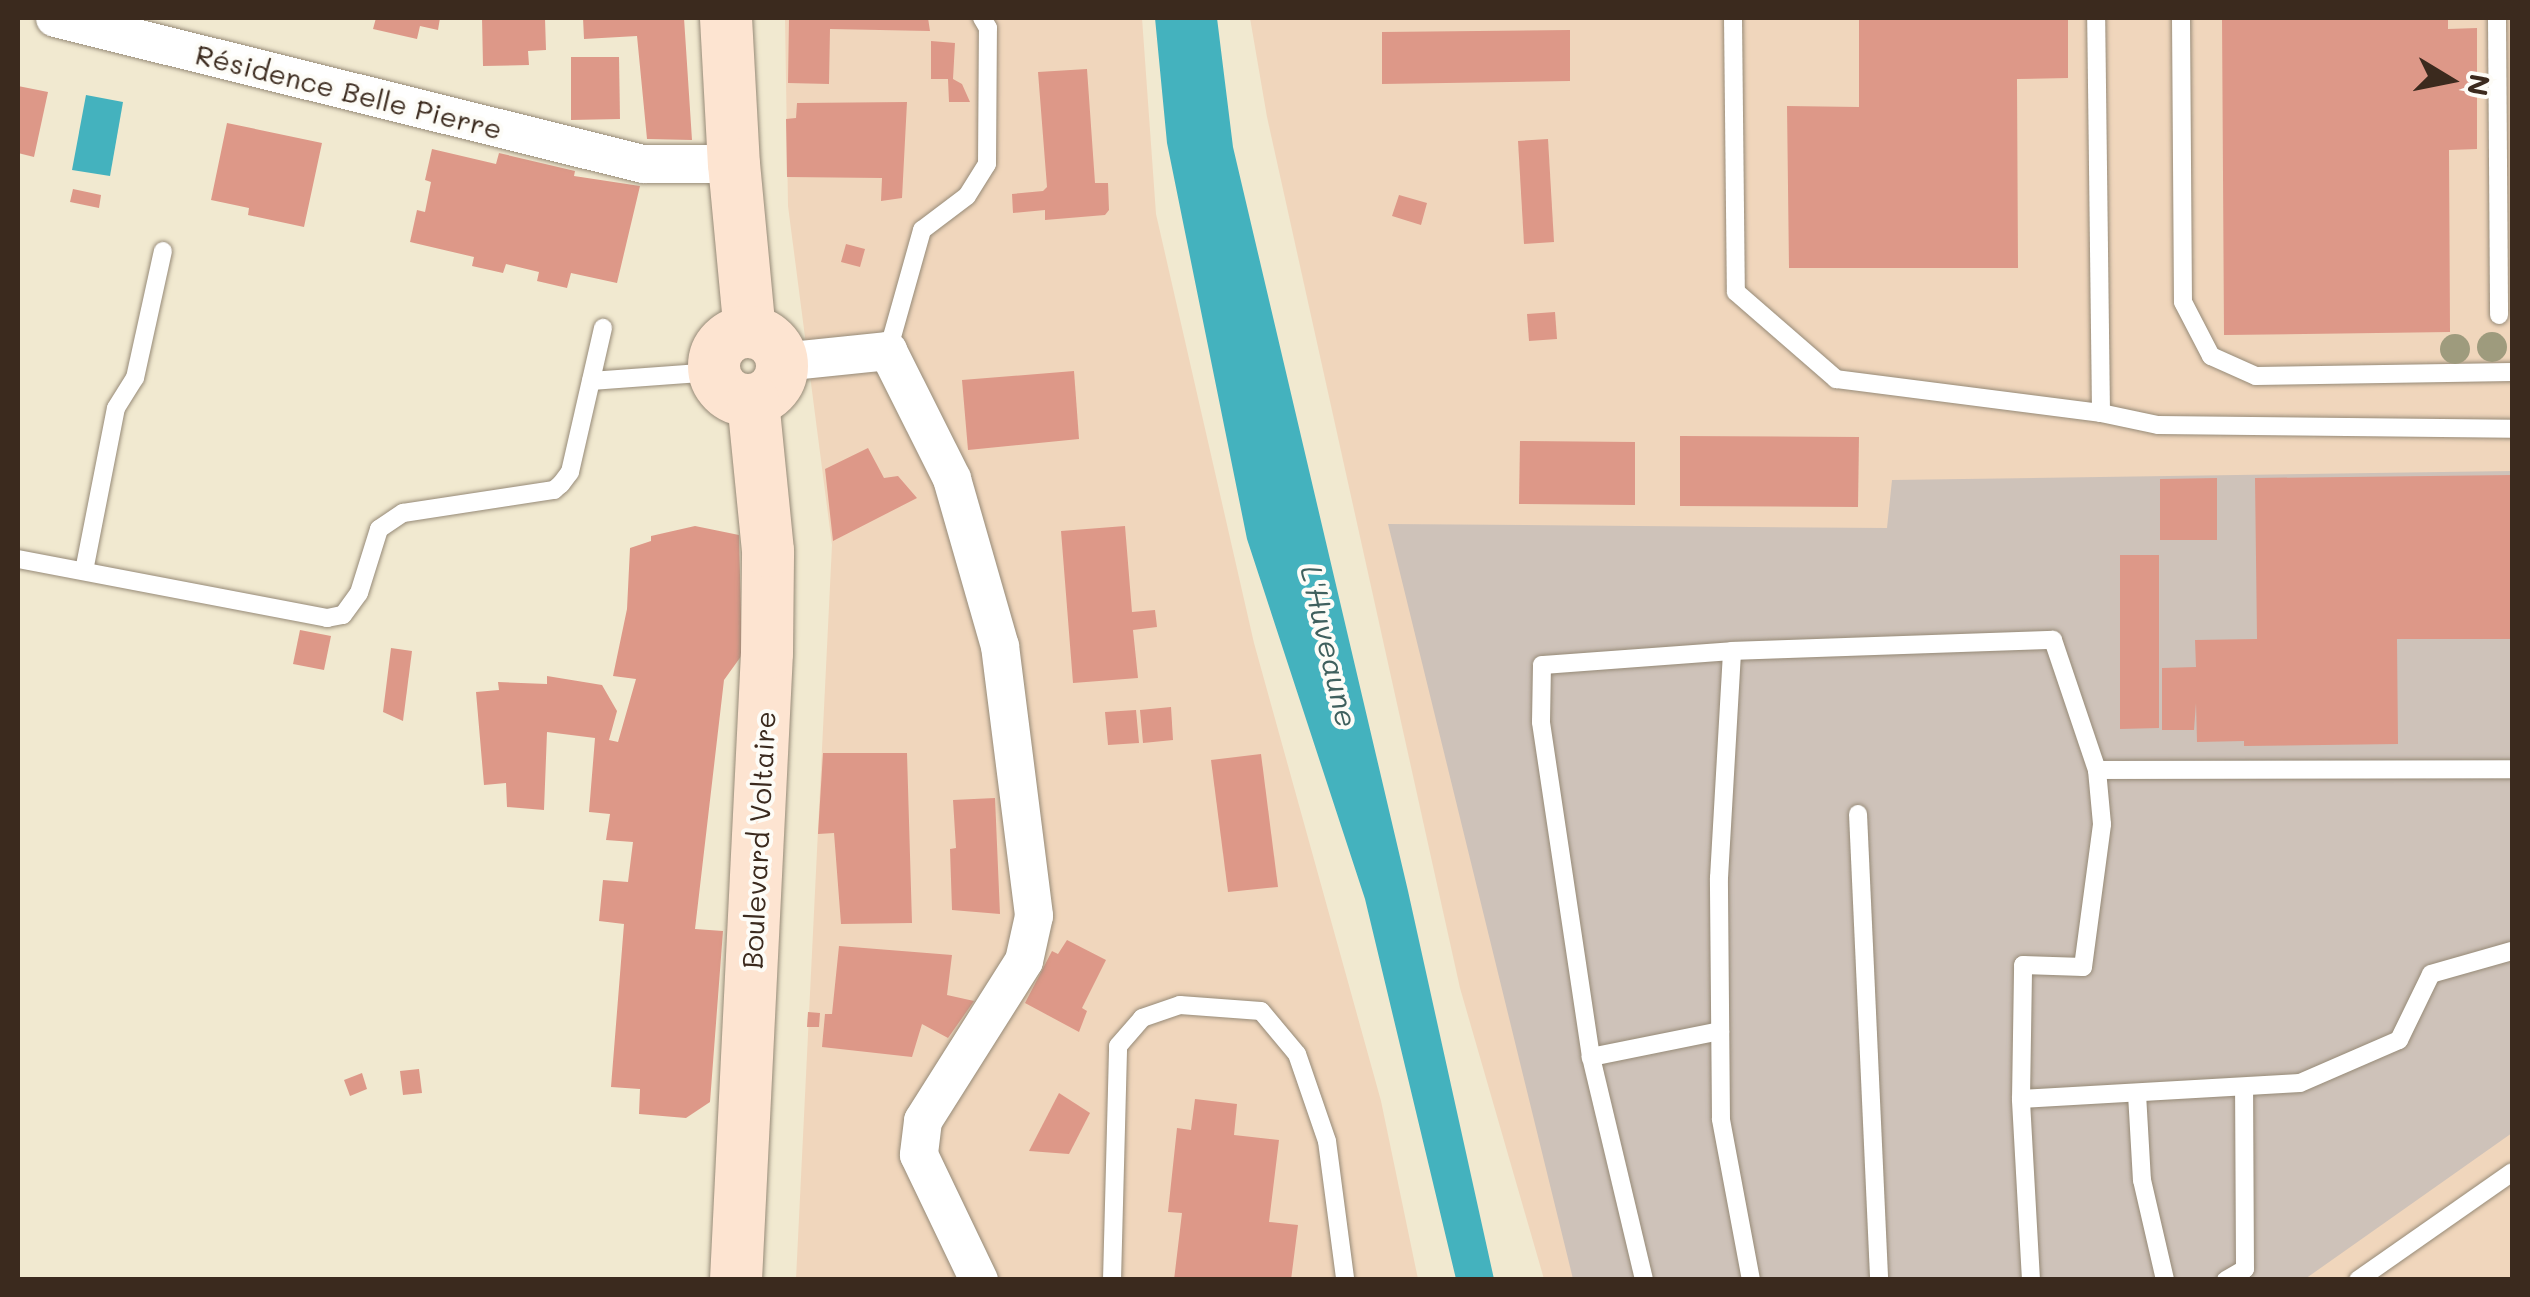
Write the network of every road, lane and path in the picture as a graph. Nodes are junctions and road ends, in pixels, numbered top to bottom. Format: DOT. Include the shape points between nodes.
graph roads {
  1 [pos="55,18"];
  2 [pos="726,18"];
  3 [pos="982,18"];
  4 [pos="1733,18"];
  5 [pos="2096,18"];
  6 [pos="2182,18"];
  7 [pos="2498,18"];
  8 [pos="2505,132"];
  9 [pos="734,164"];
  10 [pos="162,251"];
  11 [pos="2499,315"];
  12 [pos="603,328"];
  13 [pos="888,350"];
  14 [pos="750,367"];
  15 [pos="2512,372"];
  16 [pos="591,381"];
  17 [pos="2101,413"];
  18 [pos="2512,429"];
  19 [pos="18,559"];
  20 [pos="84,571"];
  21 [pos="1732,651"];
  22 [pos="2512,769"];
  23 [pos="2097,770"];
  24 [pos="1858,814"];
  25 [pos="2512,951"];
  26 [pos="1720,1032"];
  27 [pos="1591,1056"];
  28 [pos="2244,1087"];
  29 [pos="2137,1094"];
  30 [pos="2022,1099"];
  31 [pos="2512,1172"];
  32 [pos="1344,1278"];
  33 [pos="736,1280"];
  34 [pos="979,1280"];
  35 [pos="1112,1280"];
  36 [pos="1644,1280"];
  37 [pos="1751,1280"];
  38 [pos="1879,1280"];
  39 [pos="2031,1280"];
  40 [pos="2165,1280"];
  41 [pos="2226,1280"];
  42 [pos="2358,1280"];
  1 -- 9 [label="street, Résidence Belle Pierre" via="643,164"];
  2 -- 9 [label="main road, Boulevard Voltaire"];
  3 -- 13 [label="lane" via="988,28 986,164 967,196 922,230"];
  4 -- 17 [label="lane" via="1736,292 1836,378"];
  5 -- 17 [label="lane"];
  6 -- 15 [label="lane" via="2183,302 2211,356 2256,376"];
  7 -- 8 [label="lane"];
  8 -- 11 [label="lane"];
  9 -- 14 [label="main road, Boulevard Voltaire"];
  10 -- 20 [label="lane" via="134,378 116,408"];
  12 -- 16 [label="lane"];
  13 -- 14 [label="street"];
  13 -- 34 [label="street" via="952,479 1000,646 1034,916 1024,961 923,1121 919,1155"];
  14 -- 16 [label="lane"];
  14 -- 33 [label="main road, Boulevard Voltaire" via="768,551 768,653"];
  16 -- 20 [label="lane" via="562,484 404,513 379,529 360,593 343,615 327,618"];
  17 -- 18 [label="lane" via="2158,425"];
  19 -- 20 [label="lane"];
  21 -- 23 [label="lane" via="2053,640"];
  21 -- 26 [label="lane" via="1719,878"];
  21 -- 27 [label="lane" via="1542,665 1541,722"];
  22 -- 23 [label="lane"];
  23 -- 30 [label="lane" via="2102,824 2083,967 2023,965"];
  24 -- 38 [label="lane"];
  25 -- 28 [label="lane" via="2432,974 2399,1040 2300,1083"];
  26 -- 27 [label="lane"];
  26 -- 37 [label="lane" via="1721,1119"];
  27 -- 36 [label="lane"];
  28 -- 29 [label="lane"];
  28 -- 41 [label="lane" via="2245,1270"];
  29 -- 30 [label="lane"];
  29 -- 40 [label="lane" via="2142,1180"];
  30 -- 39 [label="lane"];
  31 -- 42 [label="lane"];
  32 -- 35 [label="lane" via="1327,1141 1296,1054 1262,1012 1180,1005 1142,1018 1118,1046"];
}
